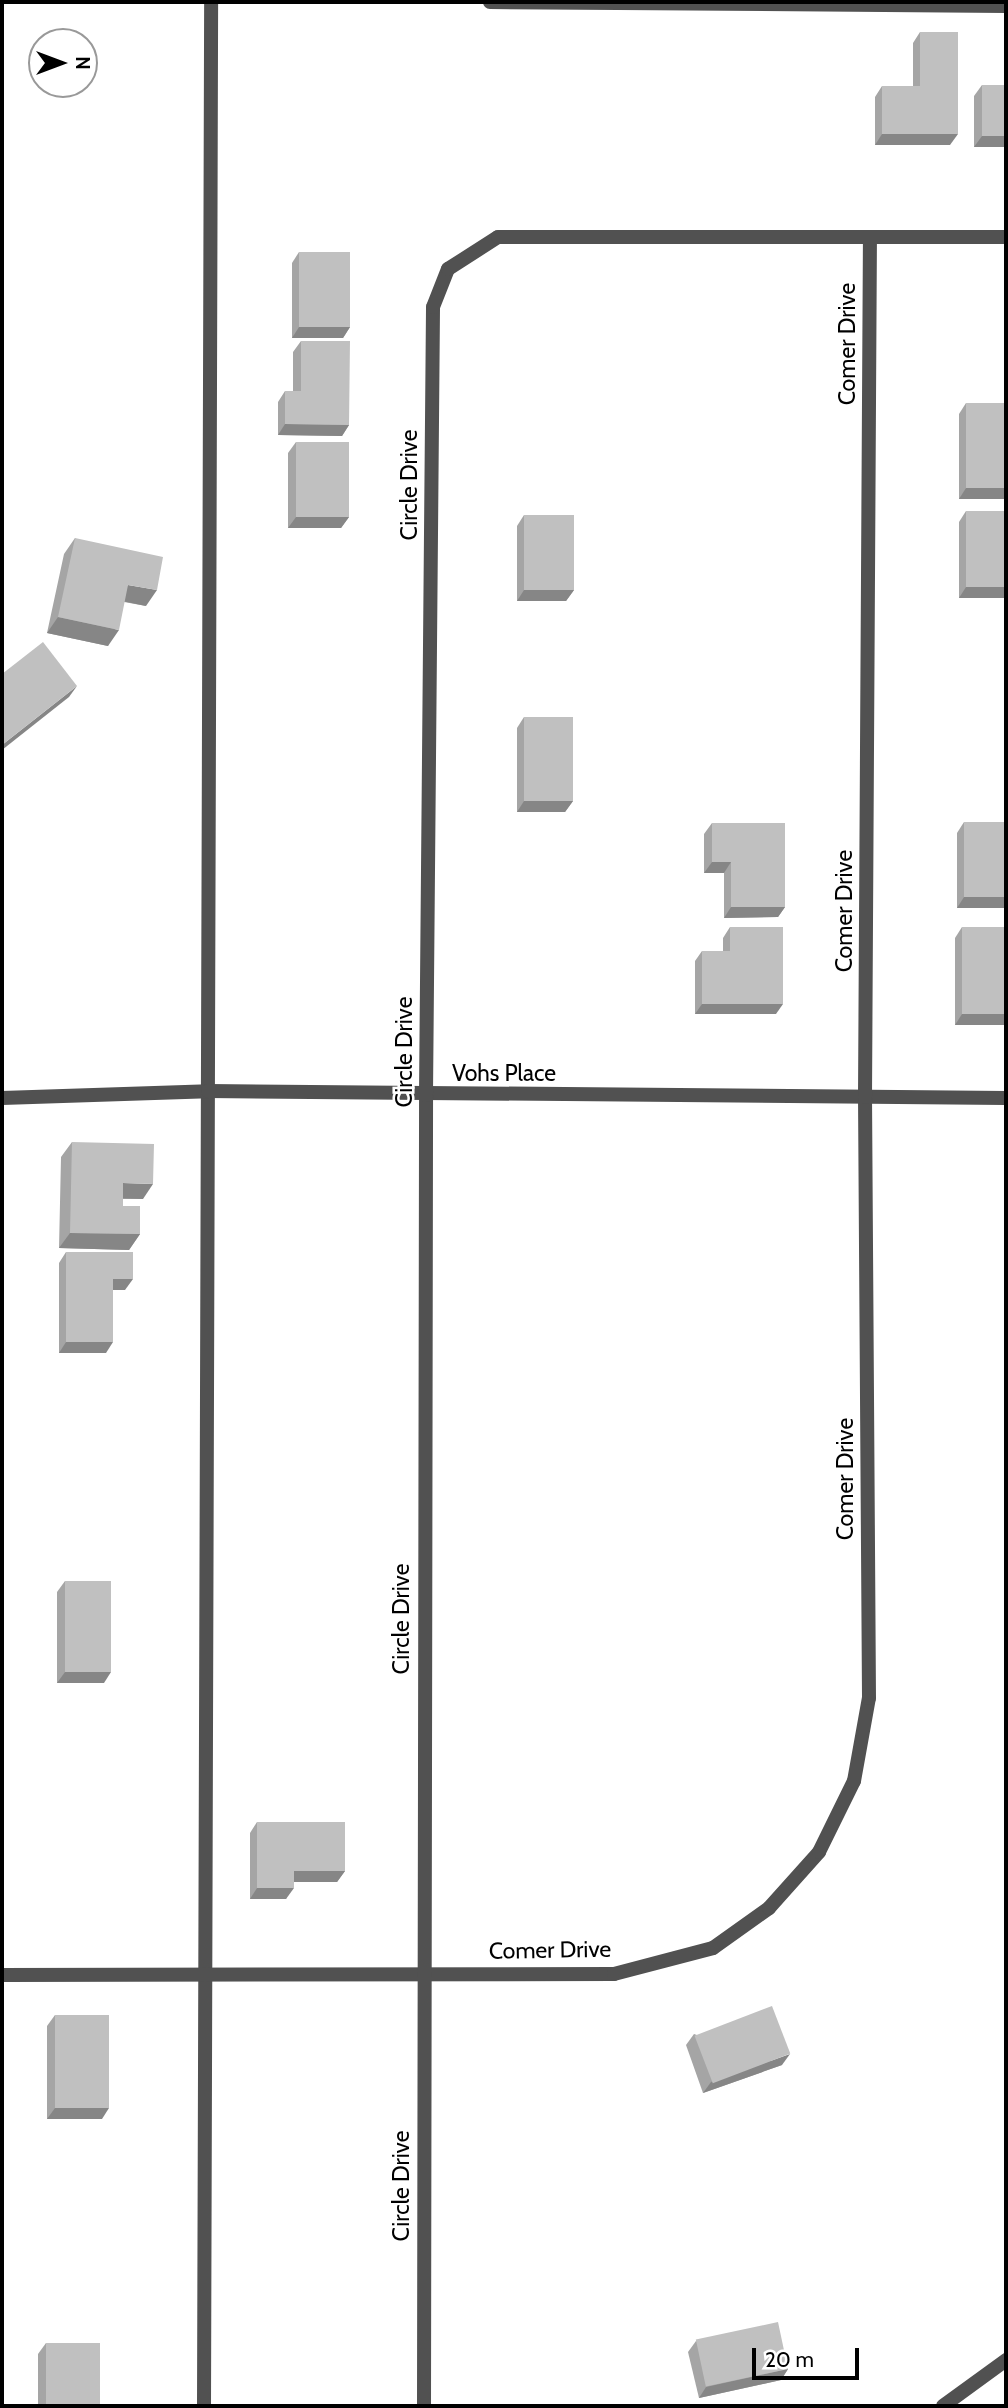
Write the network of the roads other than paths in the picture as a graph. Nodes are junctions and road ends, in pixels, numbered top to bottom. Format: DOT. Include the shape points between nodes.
graph roads {
  1 [pos="211,2"];
  2 [pos="490,2"];
  3 [pos="1006,6"];
  4 [pos="870,237"];
  5 [pos="1006,237"];
  6 [pos="208,1091"];
  7 [pos="426,1095"];
  8 [pos="865,1097"];
  9 [pos="2,1098"];
  10 [pos="1006,1098"];
  11 [pos="2,1975"];
  12 [pos="423,1975"];
  13 [pos="205,1977"];
  14 [pos="1006,2360"];
  15 [pos="204,2406"];
  16 [pos="424,2406"];
  17 [pos="943,2406"];
  1 -- 6 [label="street"];
  2 -- 3 [label="street"];
  4 -- 5 [label="street, Circle Drive"];
  4 -- 7 [label="street, Circle Drive" via="498,237 447,269 433,307"];
  4 -- 8 [label="street, Comer Drive"];
  6 -- 7 [label="street, Vohs Place"];
  6 -- 9 [label="street, Vohs Place"];
  6 -- 13 [label="street"];
  7 -- 8 [label="street, Vohs Place"];
  7 -- 12 [label="street, Circle Drive"];
  8 -- 10 [label="street, Vohs Place"];
  8 -- 12 [label="street, Comer Drive" via="869,1698 853,1781 819,1852 769,1908 713,1948 614,1974"];
  11 -- 13 [label="street, Comer Drive"];
  12 -- 13 [label="street, Comer Drive"];
  12 -- 16 [label="street, Circle Drive"];
  13 -- 15 [label="street"];
  14 -- 17 [label="street"];
}
